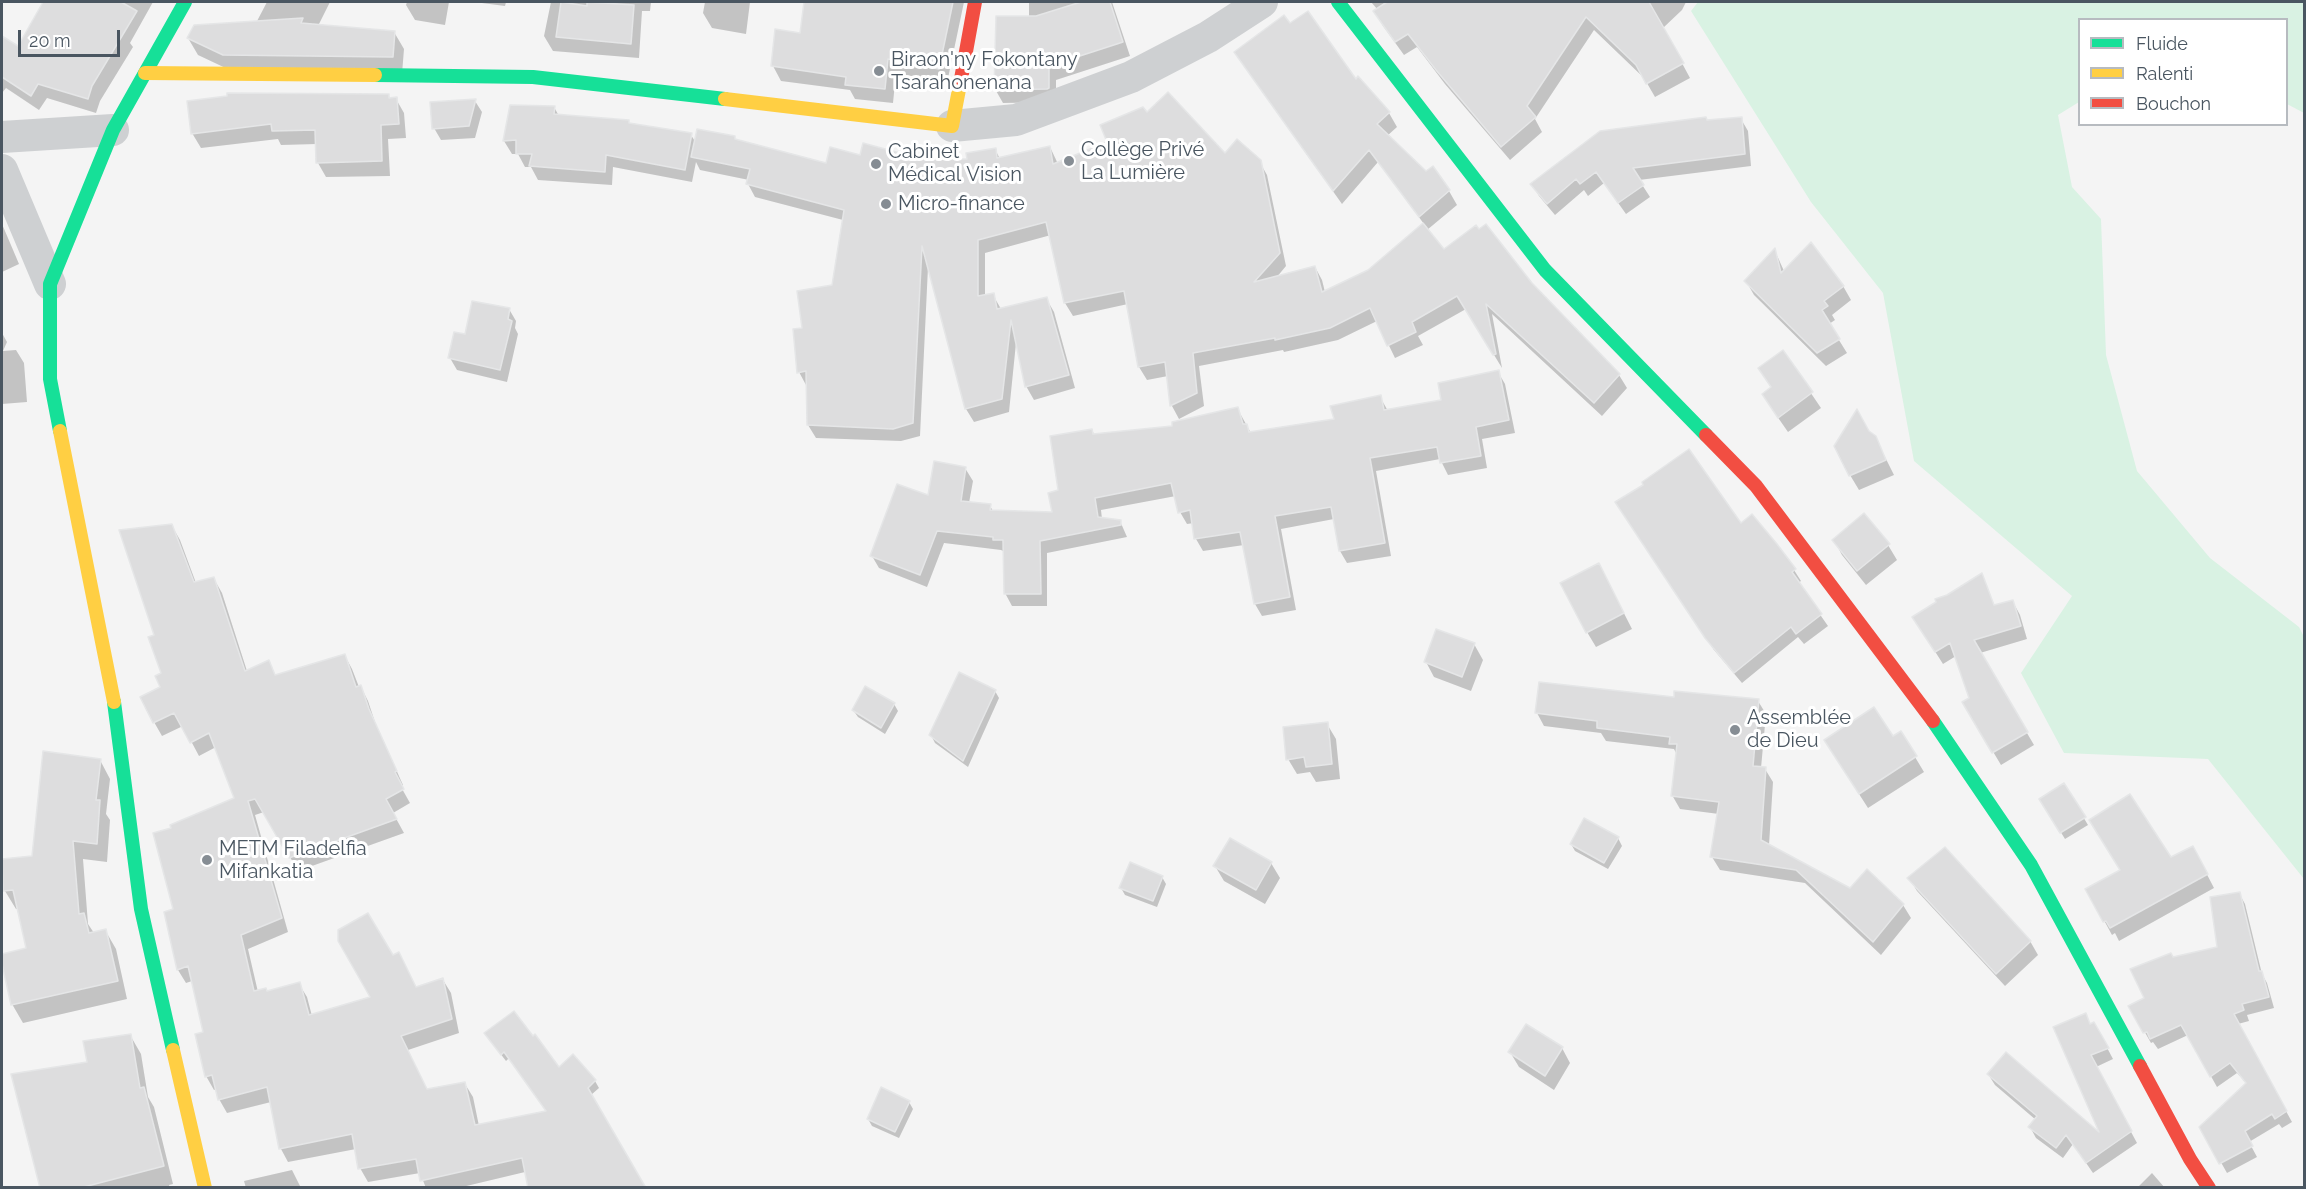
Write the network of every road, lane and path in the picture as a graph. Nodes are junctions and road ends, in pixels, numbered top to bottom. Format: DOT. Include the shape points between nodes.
graph roads {
  1 [pos="185,2"];
  2 [pos="975,2"];
  3 [pos="1263,2"];
  4 [pos="1338,2"];
  5 [pos="145,73"];
  6 [pos="952,126"];
  7 [pos="113,130"];
  8 [pos="2,136"];
  9 [pos="2,170"];
  10 [pos="50,284"];
  11 [pos="205,1188"];
  12 [pos="2209,1188"];
  1 -- 5 [label="street"];
  2 -- 6 [label="street"];
  3 -- 6 [label="street" via="1208,37 1131,76 1016,120"];
  4 -- 12 [label="street" via="1545,270 1756,486 1918,699 2031,865"];
  5 -- 6 [label="street" via="533,77"];
  5 -- 7 [label="street"];
  7 -- 8 [label="street"];
  7 -- 10 [label="street"];
  9 -- 10 [label="street"];
  10 -- 11 [label="street" via="50,379 113,696 141,909"];
}
